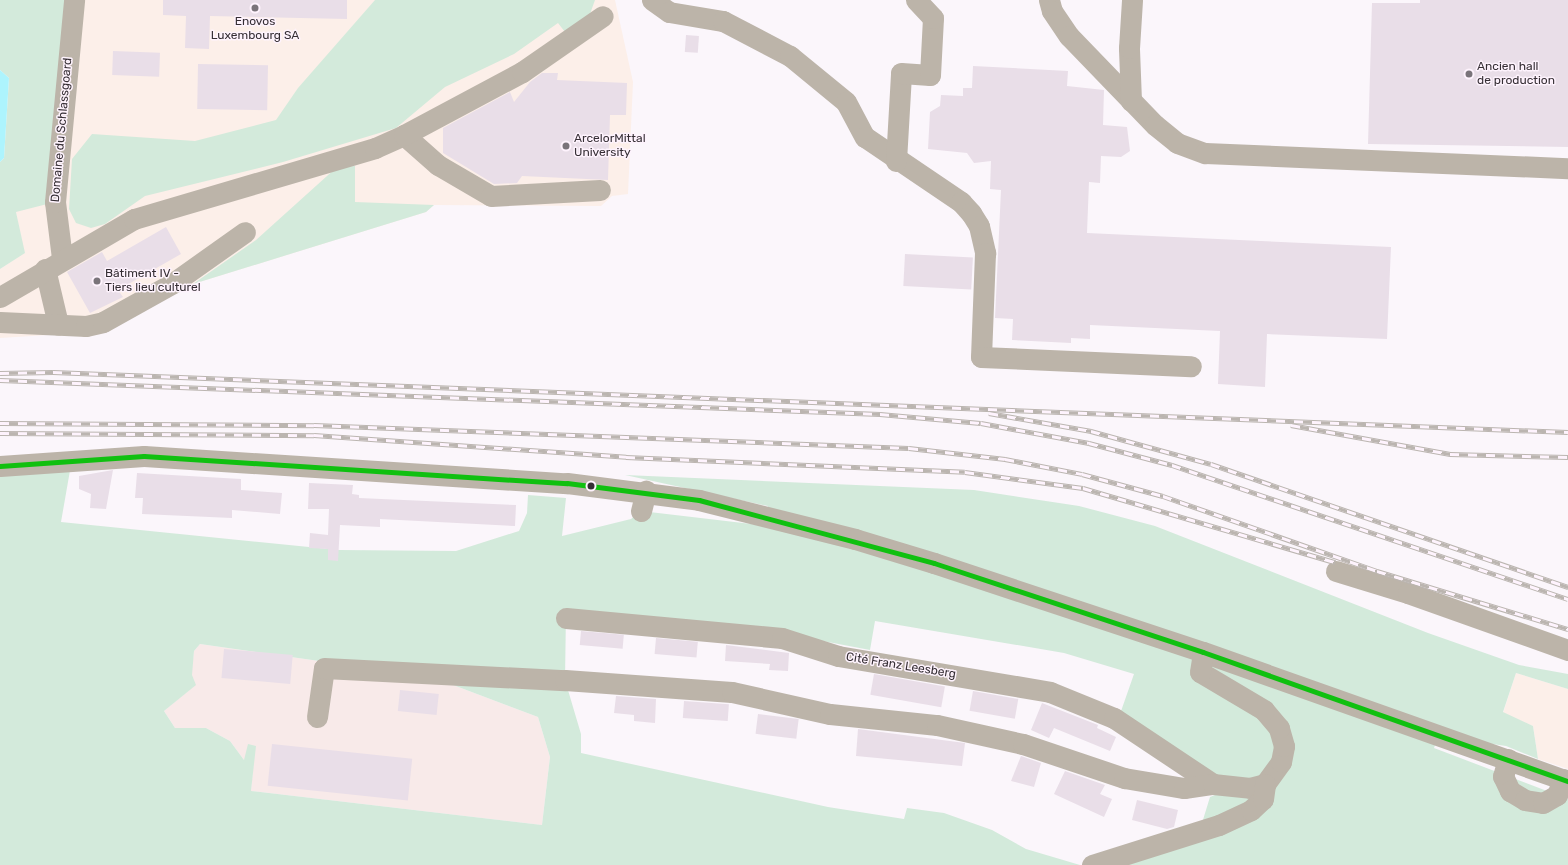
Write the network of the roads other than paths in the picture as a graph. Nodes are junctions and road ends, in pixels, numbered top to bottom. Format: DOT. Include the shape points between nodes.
graph roads {
  1 [pos="74,0"];
  2 [pos="652,0"];
  3 [pos="916,0"];
  4 [pos="1049,0"];
  5 [pos="1132,0"];
  6 [pos="603,16"];
  7 [pos="1131,101"];
  8 [pos="404,135"];
  9 [pos="896,161"];
  10 [pos="1568,168"];
  11 [pos="600,190"];
  12 [pos="245,232"];
  13 [pos="62,258"];
  14 [pos="45,270"];
  15 [pos="0,297"];
  16 [pos="0,322"];
  17 [pos="58,324"];
  18 [pos="1191,366"];
  19 [pos="0,466"];
  20 [pos="1336,572"];
  21 [pos="566,618"];
  22 [pos="1568,650"];
  23 [pos="1203,652"];
  24 [pos="317,717"];
  25 [pos="1508,760"];
  26 [pos="1565,780"];
  27 [pos="1213,784"];
  28 [pos="1265,784"];
  29 [pos="1092,865"];
  1 -- 13 [label="street, Domaine du Schlassgoard" via="55,202"];
  2 -- 9 [label="street" via="669,12 723,21 790,56 846,102 865,137"];
  3 -- 9 [label="street" via="933,18 930,74 901,73"];
  4 -- 7 [label="street" via="1069,36"];
  5 -- 7 [label="street" via="1129,48"];
  6 -- 8 [label="street" via="522,72"];
  7 -- 10 [label="street" via="1177,143 1205,153"];
  8 -- 11 [label="street" via="438,165 491,196"];
  8 -- 13 [label="street" via="375,148 134,219"];
  9 -- 18 [label="street" via="961,202 979,226 986,253 981,357"];
  12 -- 17 [label="street" via="173,283 103,322 86,326"];
  13 -- 14 [label="street"];
  14 -- 15 [label="street"];
  14 -- 17 [label="street"];
  16 -- 17 [label="street"];
  19 -- 23 [label="street" via="111,455 144,456 643,501 713,503 855,539"];
  20 -- 22 [label="street" via="1408,593"];
  21 -- 27 [label="street, Cité Franz Leesberg" via="782,638 838,656 1050,692 1114,718"];
  23 -- 25 [label="street"];
  23 -- 28 [label="street" via="1200,672 1264,710 1278,728 1284,746 1281,762"];
  24 -- 27 [label="street, Cité Franz Leesberg" via="324,668 565,680 732,692 830,714 937,725 1023,744 1124,778 1184,788"];
  25 -- 26 [label="street"];
  25 -- 26 [label="street" via="1503,776 1510,791 1525,800 1543,803 1557,795"];
  27 -- 28 [label="street, Cité Franz Leesberg" via="1250,788"];
  28 -- 29 [label="street" via="1263,799 1251,810 1219,824"];
}
